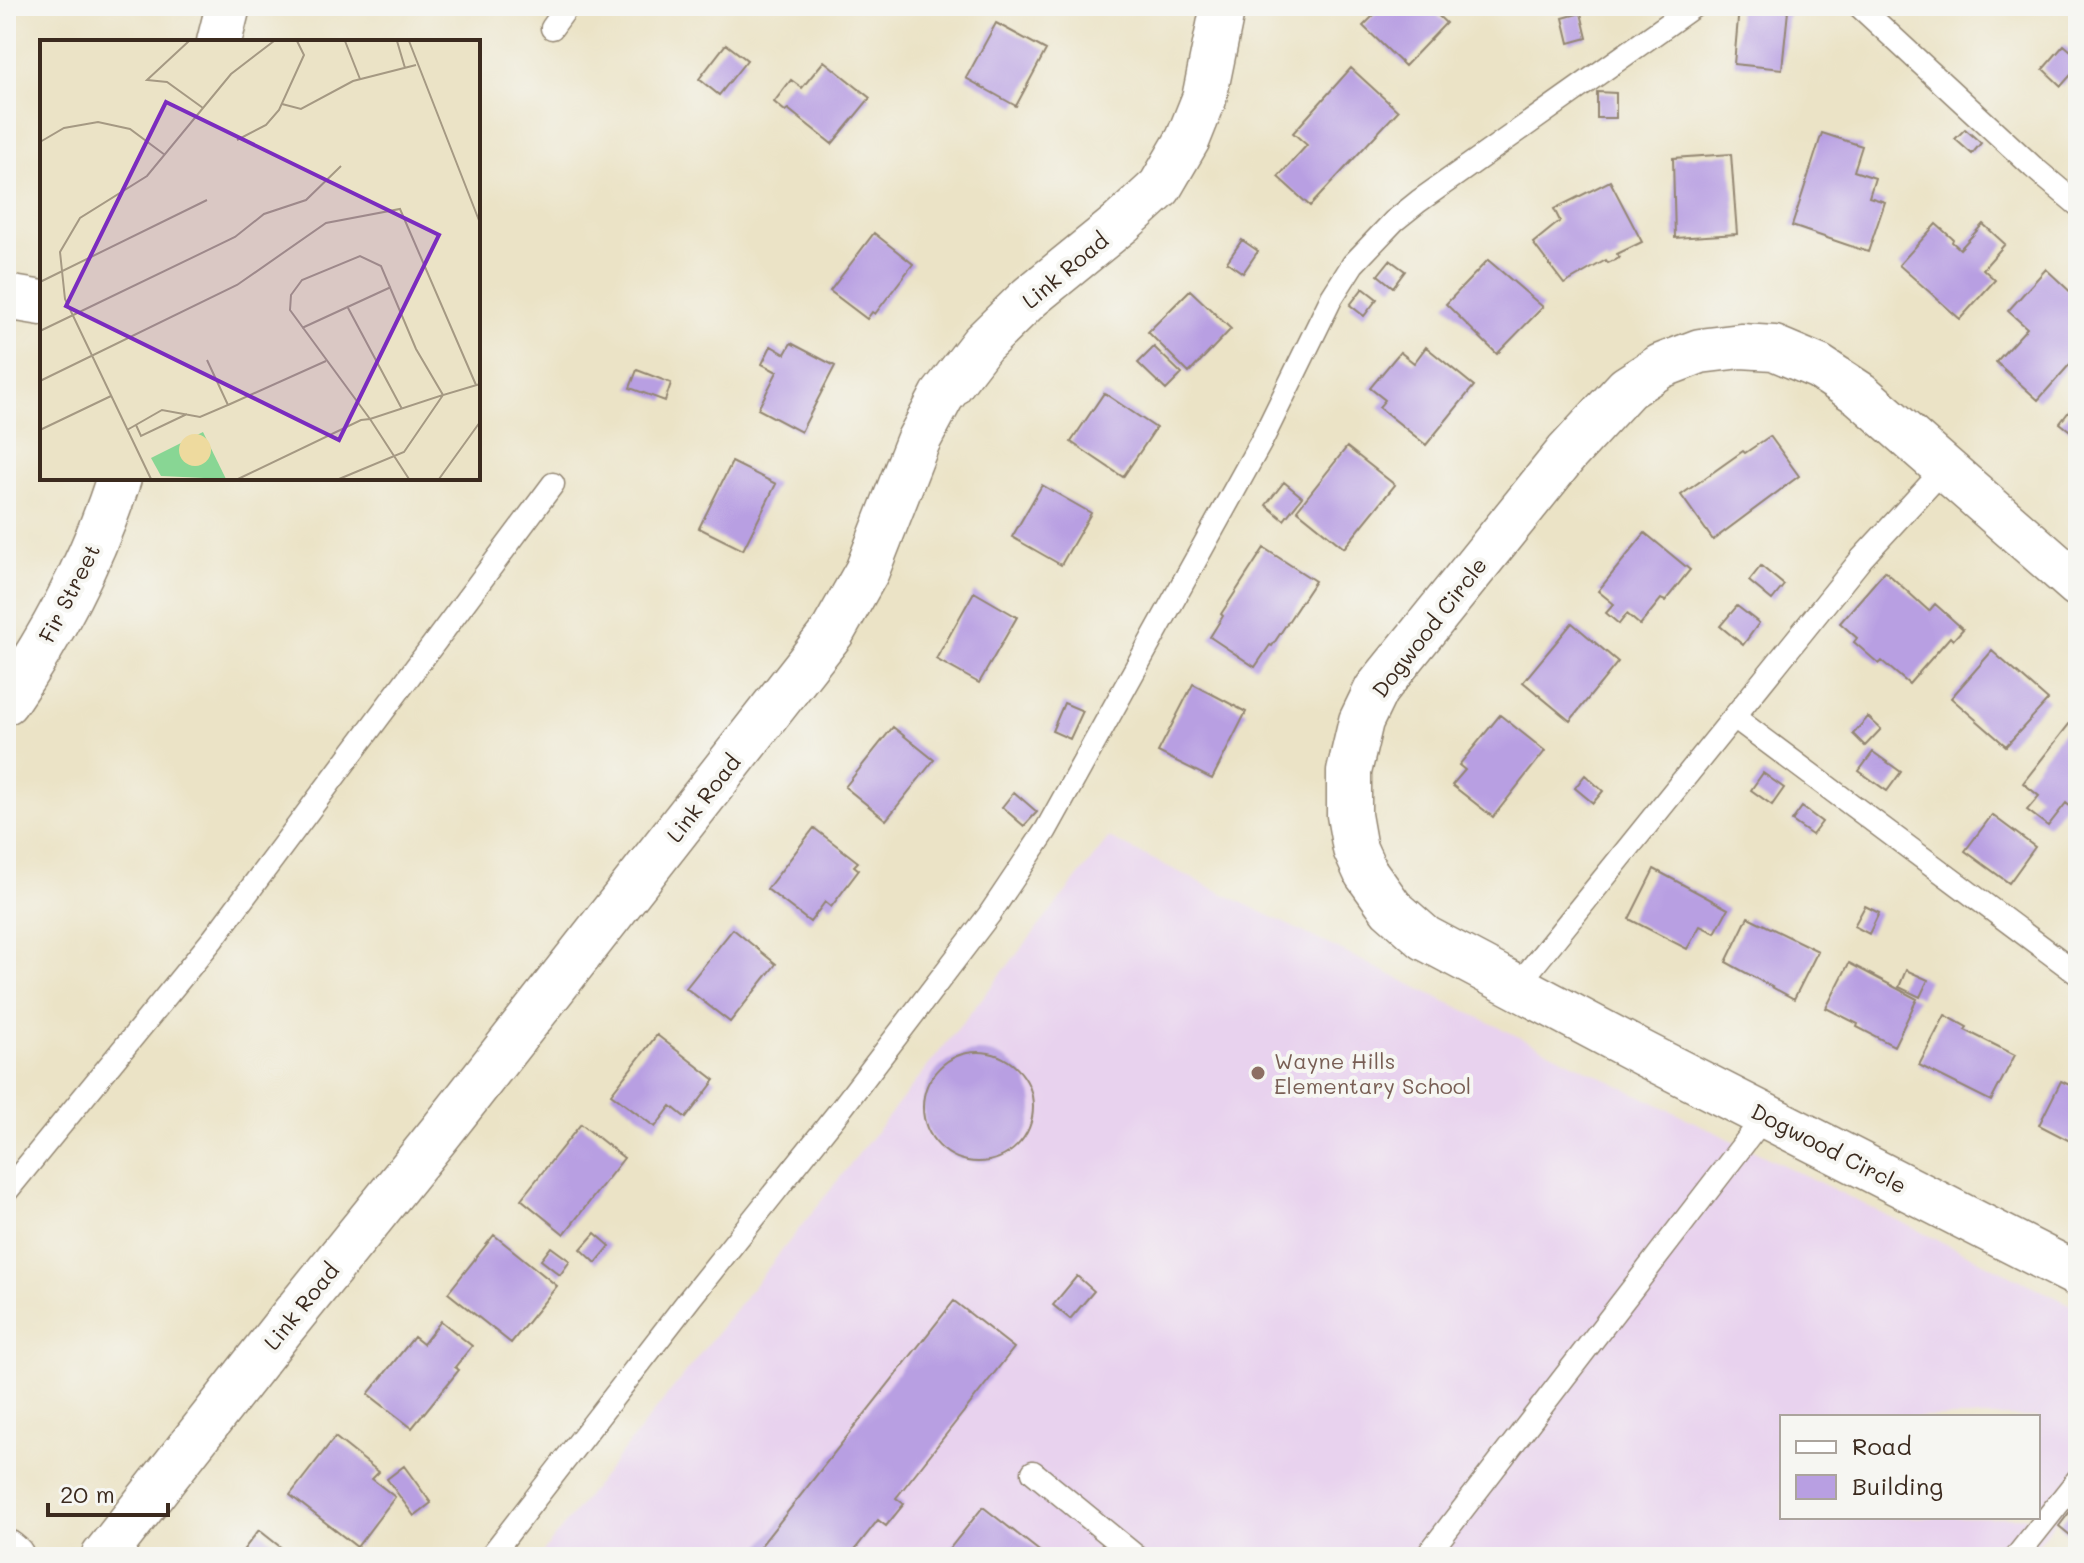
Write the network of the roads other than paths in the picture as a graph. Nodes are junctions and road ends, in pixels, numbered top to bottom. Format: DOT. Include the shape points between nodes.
graph roads {
  1 [pos="228,6"];
  2 [pos="568,6"];
  3 [pos="1223,6"];
  4 [pos="1694,6"];
  5 [pos="1859,6"];
  6 [pos="552,28"];
  7 [pos="220,40"];
  8 [pos="2078,205"];
  9 [pos="6,297"];
  10 [pos="40,303"];
  11 [pos="1946,467"];
  12 [pos="118,480"];
  13 [pos="553,484"];
  14 [pos="2078,585"];
  15 [pos="6,702"];
  16 [pos="1734,717"];
  17 [pos="2078,974"];
  18 [pos="1517,986"];
  19 [pos="1766,1115"];
  20 [pos="6,1192"];
  21 [pos="2078,1275"];
  22 [pos="1033,1472"];
  23 [pos="2078,1479"];
  24 [pos="6,1552"];
  25 [pos="12,1557"];
  26 [pos="103,1557"];
  27 [pos="490,1557"];
  28 [pos="1137,1557"];
  29 [pos="1426,1557"];
  30 [pos="2016,1557"];
  1 -- 7 [label="street"];
  2 -- 6 [label="lane"];
  3 -- 26 [label="street, Link Road" via="1204,99 1160,187 982,344 942,396 918,441 867,571 833,631"];
  4 -- 27 [label="lane" via="1419,201 1353,264 1046,830 989,915 860,1085"];
  5 -- 8 [label="lane"];
  9 -- 10 [label="street"];
  11 -- 14 [label="street, Dogwood Circle"];
  11 -- 16 [label="lane" via="1862,558"];
  11 -- 18 [label="street, Dogwood Circle" via="1860,394 1819,367 1774,348 1741,346 1700,351 1661,366 1627,388 1567,453 1376,690 1361,721 1349,772 1355,849 1391,908 1425,938"];
  12 -- 15 [label="street, Fir Street" via="77,584"];
  13 -- 20 [label="lane" via="213,939"];
  16 -- 17 [label="lane"];
  16 -- 18 [label="lane"];
  18 -- 19 [label="street, Dogwood Circle"];
  19 -- 21 [label="street, Dogwood Circle"];
  19 -- 29 [label="lane"];
  22 -- 28 [label="lane"];
  23 -- 30 [label="lane"];
  24 -- 25 [label="street"];
}
